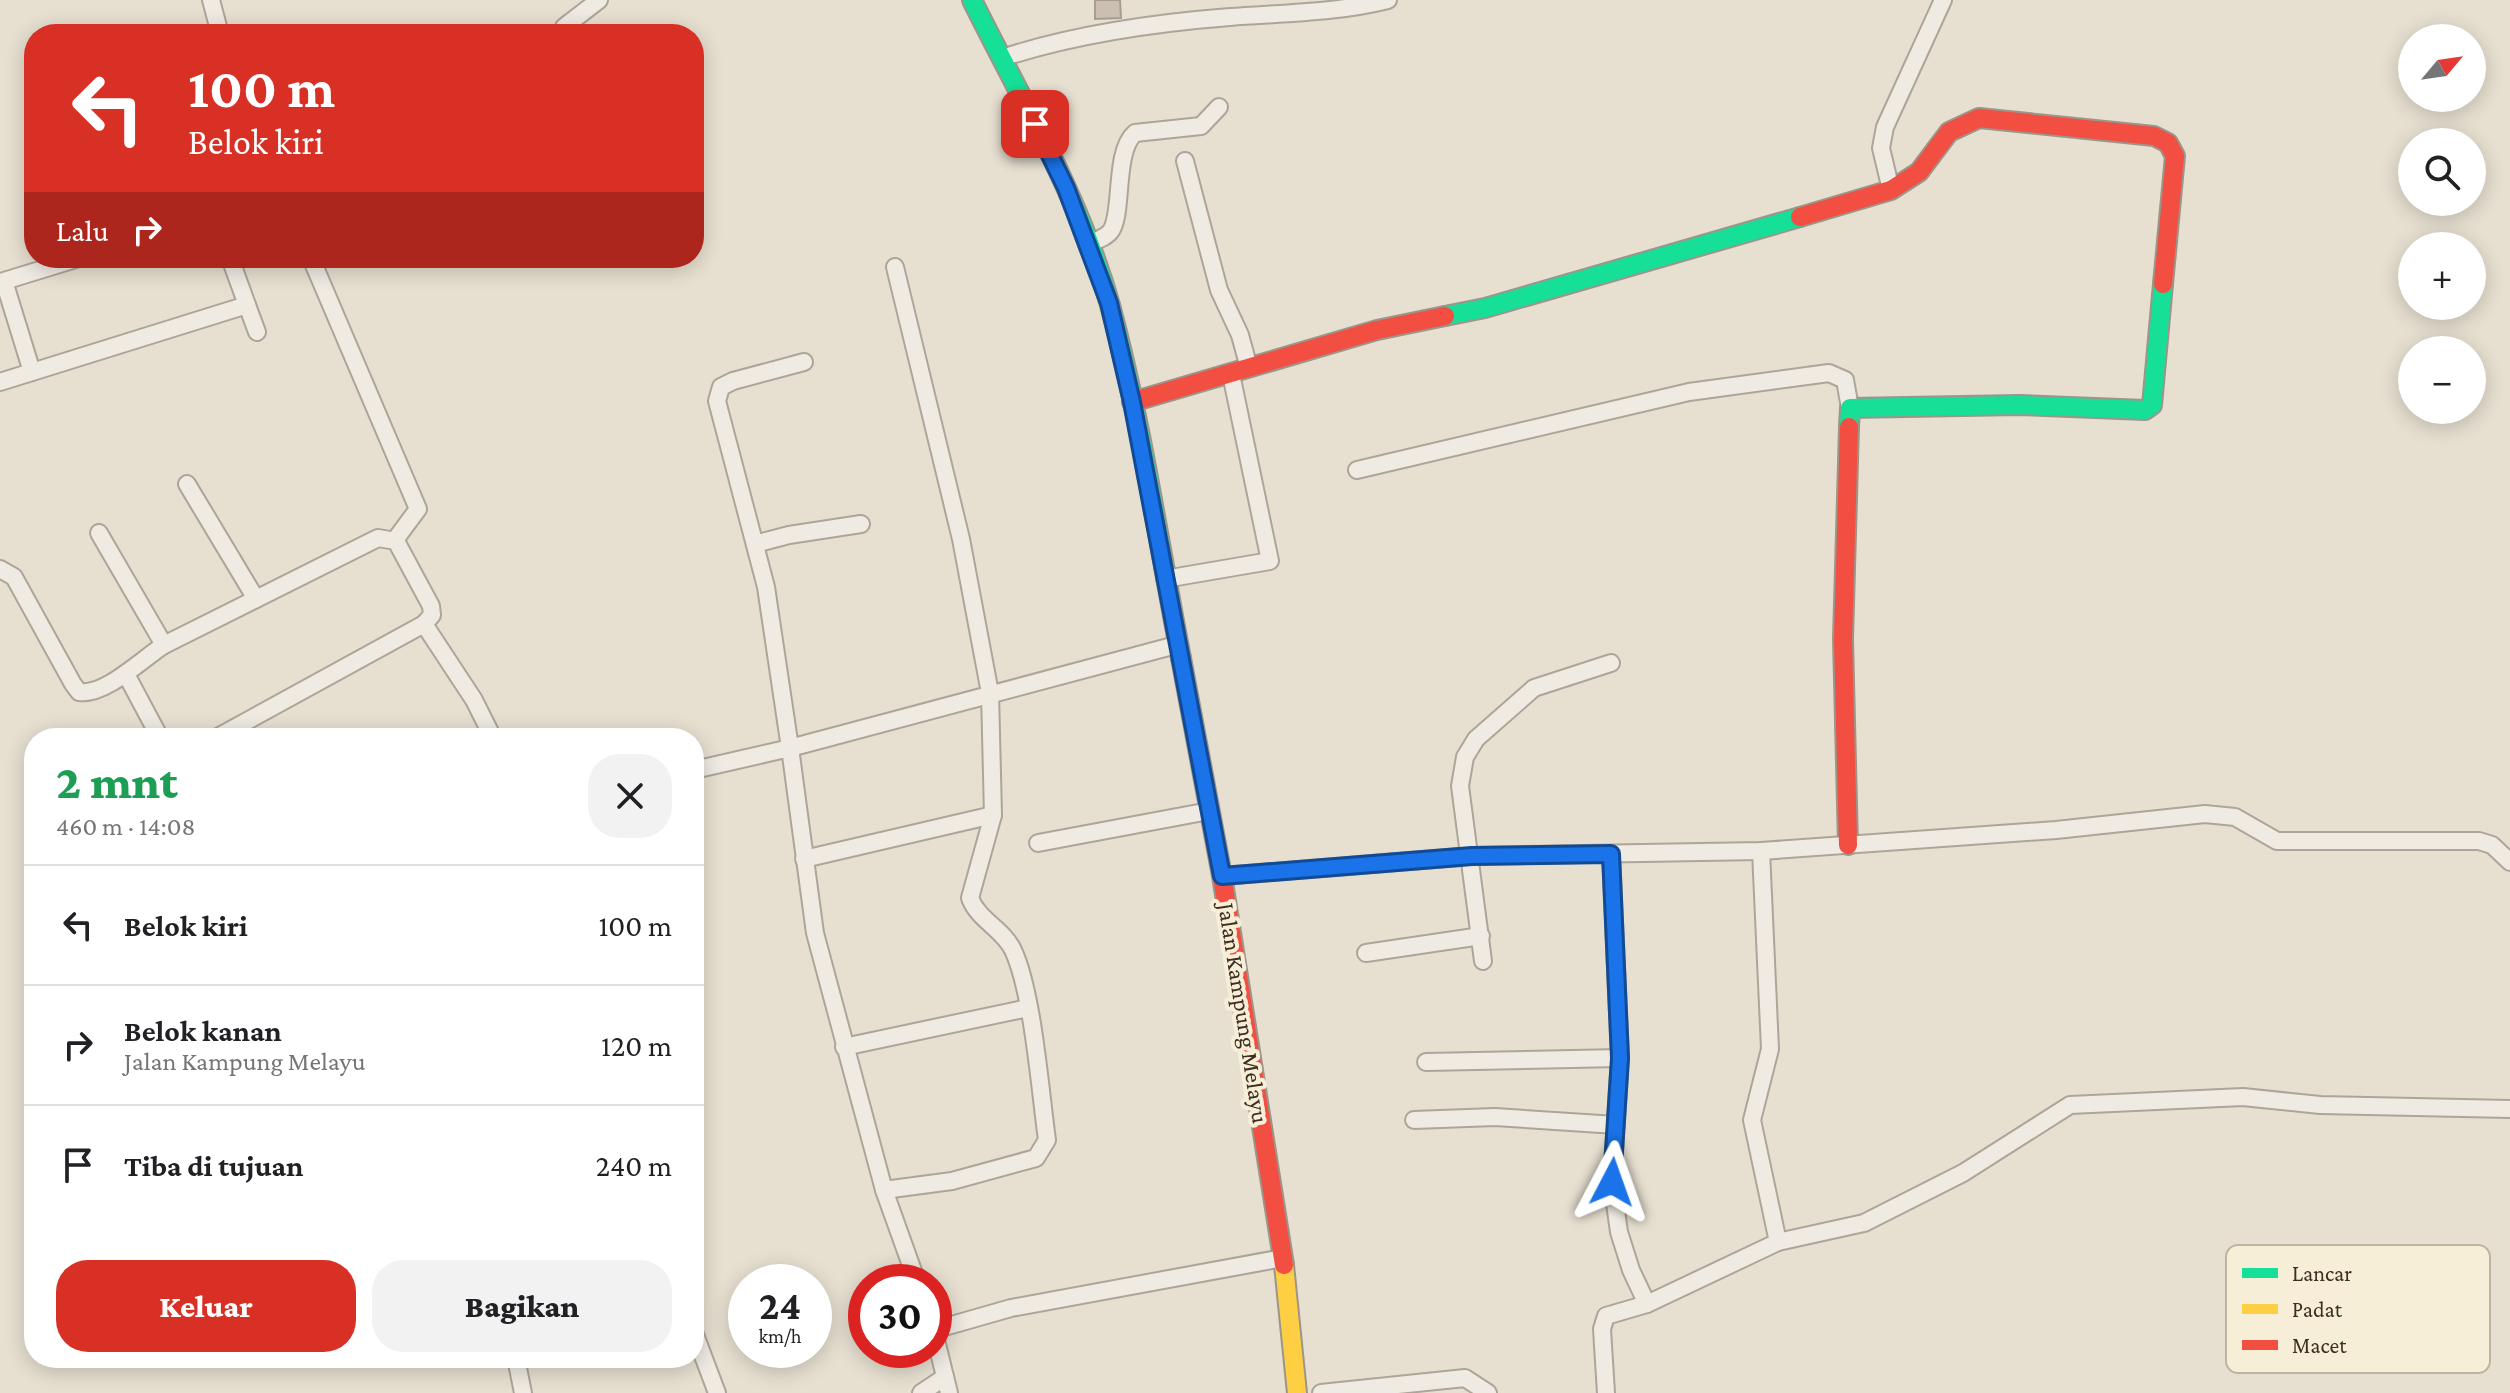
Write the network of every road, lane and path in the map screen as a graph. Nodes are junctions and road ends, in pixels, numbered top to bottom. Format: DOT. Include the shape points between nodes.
graph roads {
  1 [pos="211,0"];
  2 [pos="599,0"];
  3 [pos="972,0"];
  4 [pos="1388,0"];
  5 [pos="1943,0"];
  6 [pos="217,24"];
  7 [pos="568,24"];
  8 [pos="1002,58"];
  9 [pos="1219,107"];
  10 [pos="1185,161"];
  11 [pos="1891,190"];
  12 [pos="1087,244"];
  13 [pos="895,267"];
  14 [pos="31,268"];
  15 [pos="234,268"];
  16 [pos="315,268"];
  17 [pos="2,274"];
  18 [pos="247,305"];
  19 [pos="257,332"];
  20 [pos="804,362"];
  21 [pos="1240,371"];
  22 [pos="32,372"];
  23 [pos="0,382"];
  24 [pos="1132,402"];
  25 [pos="1850,408"];
  26 [pos="1357,470"];
  27 [pos="187,484"];
  28 [pos="861,524"];
  29 [pos="99,533"];
  30 [pos="395,540"];
  31 [pos="755,544"];
  32 [pos="0,569"];
  33 [pos="1165,579"];
  34 [pos="256,599"];
  35 [pos="424,624"];
  36 [pos="164,645"];
  37 [pos="1176,645"];
  38 [pos="1611,663"];
  39 [pos="127,676"];
  40 [pos="990,693"];
  41 [pos="155,728"];
  42 [pos="234,728"];
  43 [pos="488,728"];
  44 [pos="790,748"];
  45 [pos="704,768"];
  46 [pos="1209,811"];
  47 [pos="993,815"];
  48 [pos="1038,843"];
  49 [pos="1848,845"];
  50 [pos="1761,851"];
  51 [pos="1611,854"];
  52 [pos="1472,856"];
  53 [pos="804,859"];
  54 [pos="2510,862"];
  55 [pos="1222,876"];
  56 [pos="1481,936"];
  57 [pos="1366,953"];
  58 [pos="1483,961"];
  59 [pos="1028,1008"];
  60 [pos="844,1047"];
  61 [pos="1620,1058"];
  62 [pos="1426,1062"];
  63 [pos="2510,1109"];
  64 [pos="1414,1120"];
  65 [pos="1616,1125"];
  66 [pos="884,1190"];
  67 [pos="1778,1242"];
  68 [pos="1283,1258"];
  69 [pos="911,1264"];
  70 [pos="1647,1304"];
  71 [pos="952,1326"];
  72 [pos="704,1359"];
  73 [pos="518,1368"];
  74 [pos="947,1385"];
  75 [pos="523,1393"];
  76 [pos="717,1393"];
  77 [pos="921,1393"];
  78 [pos="1297,1393"];
  79 [pos="1321,1393"];
  80 [pos="1488,1393"];
  81 [pos="1606,1393"];
  1 -- 6 [label="street"];
  2 -- 7 [label="street"];
  3 -- 8 [label="street, Jalan Kampung Melayu"];
  4 -- 8 [label="street" via="1356,8 1089,35"];
  5 -- 11 [label="street" via="1885,127 1881,148"];
  8 -- 12 [label="street, Jalan Kampung Melayu" via="1060,175"];
  9 -- 12 [label="street" via="1201,126 1135,133 1130,138 1113,227"];
  10 -- 21 [label="street" via="1219,290 1234,321"];
  11 -- 21 [label="street" via="1485,308 1377,330"];
  11 -- 25 [label="street" via="1921,170 1951,127 1979,118 2154,136 2168,143 2175,156 2154,399 2145,410 2019,405"];
  12 -- 24 [label="street, Jalan Kampung Melayu" via="1109,303"];
  13 -- 40 [label="street" via="961,539"];
  14 -- 17 [label="street"];
  15 -- 18 [label="street"];
  16 -- 30 [label="street" via="418,509"];
  17 -- 22 [label="street"];
  18 -- 19 [label="street"];
  18 -- 22 [label="street"];
  20 -- 31 [label="street" via="733,381 721,387 717,401"];
  21 -- 24 [label="street"];
  21 -- 33 [label="street" via="1270,561"];
  22 -- 23 [label="street"];
  24 -- 33 [label="street, Jalan Kampung Melayu"];
  25 -- 26 [label="street" via="1845,380 1829,373 1689,392"];
  25 -- 49 [label="street" via="1843,639"];
  27 -- 34 [label="street"];
  28 -- 31 [label="street"];
  29 -- 36 [label="street"];
  30 -- 34 [label="street" via="378,538"];
  30 -- 35 [label="street" via="431,606 432,615"];
  31 -- 44 [label="street"];
  32 -- 39 [label="street" via="14,577 28,598 79,692"];
  33 -- 37 [label="street, Jalan Kampung Melayu"];
  34 -- 36 [label="street"];
  35 -- 42 [label="street"];
  35 -- 43 [label="street"];
  36 -- 39 [label="street" via="135,663"];
  37 -- 40 [label="street"];
  37 -- 46 [label="street, Jalan Kampung Melayu"];
  38 -- 52 [label="street" via="1534,688 1476,739 1465,757 1460,786"];
  39 -- 41 [label="street"];
  40 -- 44 [label="street"];
  40 -- 47 [label="street"];
  44 -- 45 [label="street"];
  44 -- 53 [label="street"];
  46 -- 48 [label="street"];
  46 -- 55 [label="street, Jalan Kampung Melayu"];
  47 -- 53 [label="street"];
  47 -- 59 [label="street" via="970,898 974,910 1013,951"];
  49 -- 50 [label="street"];
  49 -- 54 [label="street" via="2205,814 2235,817 2277,841 2479,841"];
  50 -- 51 [label="street"];
  50 -- 67 [label="street" via="1770,1049 1752,1120"];
  51 -- 52 [label="street"];
  51 -- 61 [label="street"];
  52 -- 55 [label="street"];
  52 -- 56 [label="street"];
  53 -- 60 [label="street" via="815,933"];
  55 -- 68 [label="street, Jalan Kampung Melayu"];
  56 -- 57 [label="street"];
  56 -- 58 [label="street"];
  59 -- 60 [label="street"];
  59 -- 66 [label="street" via="1047,1140 1042,1151 1036,1158 952,1181"];
  60 -- 66 [label="street"];
  61 -- 62 [label="street"];
  61 -- 65 [label="street"];
  63 -- 67 [label="street" via="2320,1105 2243,1097 2070,1105 1963,1173 1864,1223"];
  64 -- 65 [label="street" via="1495,1117"];
  65 -- 70 [label="street" via="1612,1182 1619,1232"];
  66 -- 69 [label="street"];
  67 -- 70 [label="street"];
  68 -- 71 [label="street" via="1011,1308"];
  68 -- 78 [label="street, Jalan Kampung Melayu"];
  70 -- 81 [label="street" via="1606,1316"];
  72 -- 76 [label="street"];
  73 -- 75 [label="street"];
  74 -- 77 [label="street"];
  79 -- 80 [label="street" via="1465,1378"];
}
